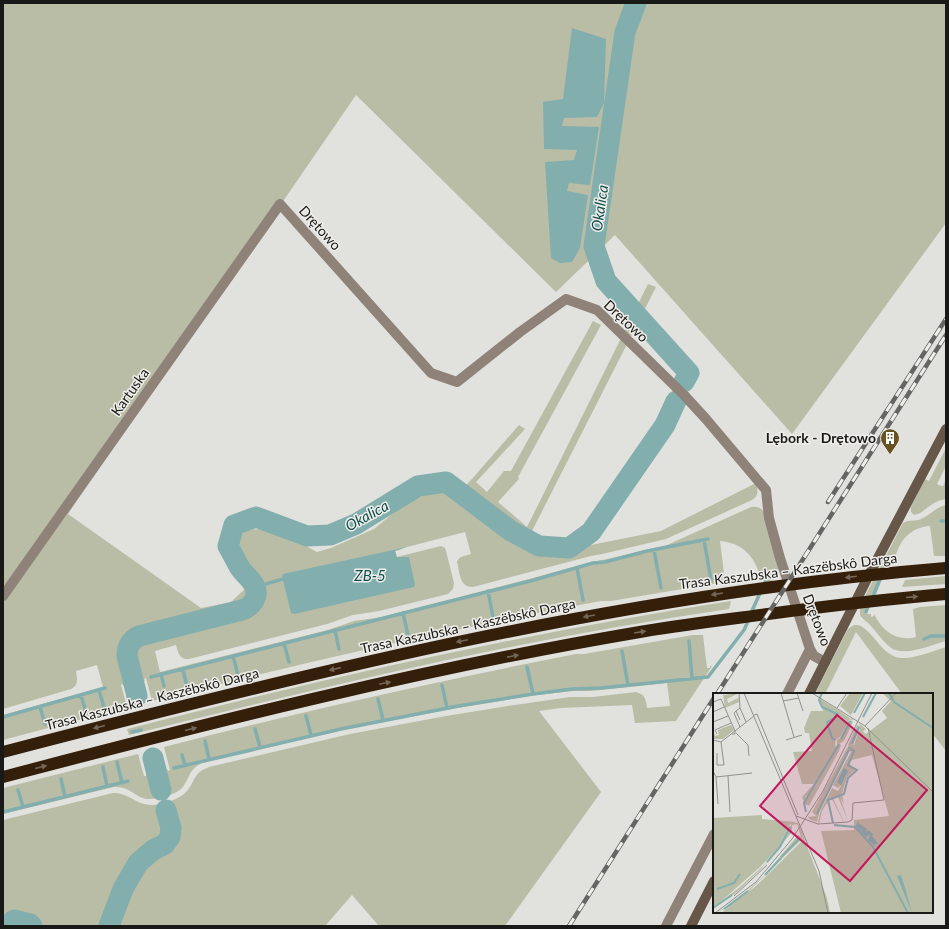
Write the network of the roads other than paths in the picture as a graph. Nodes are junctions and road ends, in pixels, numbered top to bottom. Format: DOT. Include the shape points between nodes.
graph roads {
  1 [pos="280,204"];
  2 [pos="946,429"];
  3 [pos="946,568"];
  4 [pos="946,594"];
  5 [pos="3,596"];
  6 [pos="810,649"];
  7 [pos="825,662"];
  8 [pos="788,693"];
  9 [pos="810,693"];
  10 [pos="3,752"];
  11 [pos="3,777"];
  12 [pos="713,836"];
  13 [pos="713,883"];
  14 [pos="666,926"];
  15 [pos="691,926"];
  1 -- 5 [label="street, Kartuska"];
  1 -- 6 [label="street, Drętowo" via="431,373 457,382 566,299 598,310 684,395 766,490 769,518 780,558"];
  2 -- 7 [label="main road"];
  3 -- 10 [label="highway, Trasa Kaszubska – Kaszëbskô Darga, one-way" via="756,588 536,626 348,666"];
  11 -- 4 [label="highway, one-way" via="148,739 450,668 634,633 878,600"];
  6 -- 7 [label="street, Drętowo" via="814,656"];
  6 -- 8 [label="street"];
  7 -- 9 [label="main road"];
  12 -- 14 [label="street"];
  13 -- 15 [label="main road"];
}
